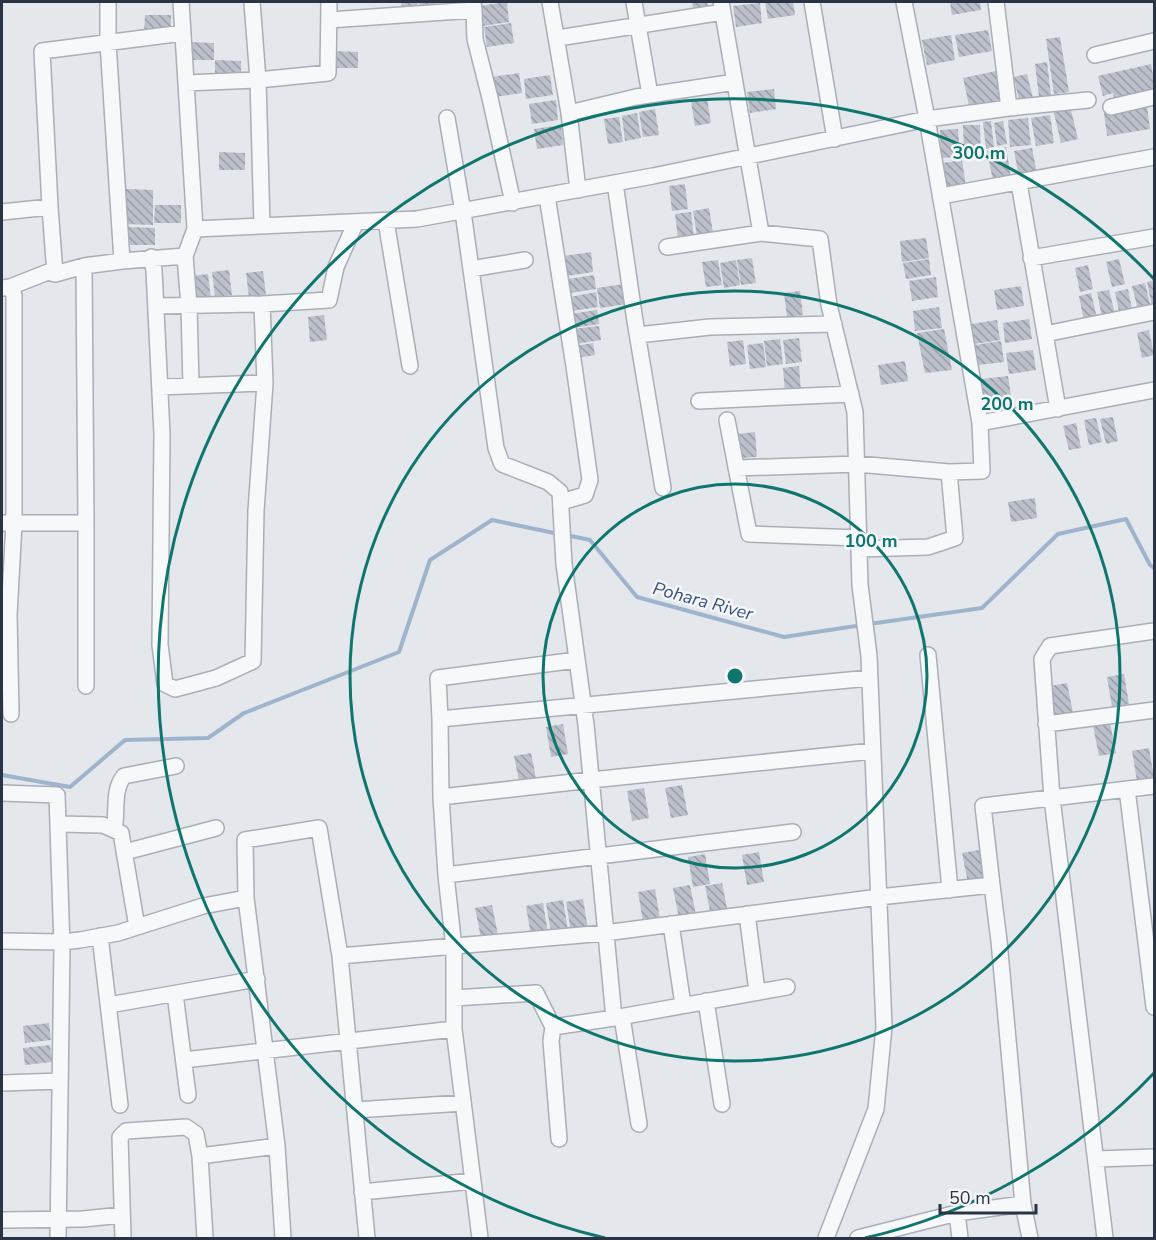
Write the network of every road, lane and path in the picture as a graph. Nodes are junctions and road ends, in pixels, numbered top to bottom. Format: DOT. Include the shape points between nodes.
graph roads {
  1 [pos="108,2"];
  2 [pos="181,2"];
  3 [pos="252,2"];
  4 [pos="328,2"];
  5 [pos="550,2"];
  6 [pos="634,2"];
  7 [pos="812,2"];
  8 [pos="904,2"];
  9 [pos="996,2"];
  10 [pos="473,6"];
  11 [pos="722,7"];
  12 [pos="328,20"];
  13 [pos="638,26"];
  14 [pos="183,33"];
  15 [pos="558,38"];
  16 [pos="1155,41"];
  17 [pos="108,43"];
  18 [pos="1095,55"];
  19 [pos="258,80"];
  20 [pos="735,82"];
  21 [pos="186,83"];
  22 [pos="650,95"];
  23 [pos="1155,97"];
  24 [pos="1088,100"];
  25 [pos="1111,107"];
  26 [pos="1009,108"];
  27 [pos="569,113"];
  28 [pos="447,118"];
  29 [pos="927,119"];
  30 [pos="835,139"];
  31 [pos="747,157"];
  32 [pos="1155,157"];
  33 [pos="615,183"];
  34 [pos="1018,183"];
  35 [pos="578,190"];
  36 [pos="547,196"];
  37 [pos="941,196"];
  38 [pos="513,203"];
  39 [pos="50,207"];
  40 [pos="2,212"];
  41 [pos="463,212"];
  42 [pos="386,221"];
  43 [pos="356,222"];
  44 [pos="262,226"];
  45 [pos="195,229"];
  46 [pos="761,233"];
  47 [pos="1155,237"];
  48 [pos="668,247"];
  49 [pos="185,256"];
  50 [pos="151,257"];
  51 [pos="1032,258"];
  52 [pos="525,260"];
  53 [pos="122,261"];
  54 [pos="84,267"];
  55 [pos="471,269"];
  56 [pos="56,274"];
  57 [pos="6,287"];
  58 [pos="262,304"];
  59 [pos="156,306"];
  60 [pos="189,306"];
  61 [pos="1155,312"];
  62 [pos="834,324"];
  63 [pos="638,334"];
  64 [pos="1045,334"];
  65 [pos="410,366"];
  66 [pos="266,383"];
  67 [pos="191,386"];
  68 [pos="160,387"];
  69 [pos="1155,390"];
  70 [pos="851,394"];
  71 [pos="699,400"];
  72 [pos="1058,409"];
  73 [pos="727,420"];
  74 [pos="980,423"];
  75 [pos="8,441"];
  76 [pos="857,464"];
  77 [pos="736,468"];
  78 [pos="949,472"];
  79 [pos="663,488"];
  80 [pos="561,508"];
  81 [pos="8,523"];
  82 [pos="86,523"];
  83 [pos="859,544"];
  84 [pos="5,614"];
  85 [pos="1155,631"];
  86 [pos="928,655"];
  87 [pos="577,660"];
  88 [pos="870,678"];
  89 [pos="86,686"];
  90 [pos="6,696"];
  91 [pos="583,707"];
  92 [pos="1155,710"];
  93 [pos="11,714"];
  94 [pos="440,719"];
  95 [pos="1046,724"];
  96 [pos="873,751"];
  97 [pos="176,766"];
  98 [pos="591,780"];
  99 [pos="1155,786"];
  100 [pos="1127,789"];
  101 [pos="2,794"];
  102 [pos="441,797"];
  103 [pos="1052,798"];
  104 [pos="58,824"];
  105 [pos="216,828"];
  106 [pos="114,830"];
  107 [pos="793,832"];
  108 [pos="125,852"];
  109 [pos="598,857"];
  110 [pos="446,875"];
  111 [pos="992,885"];
  112 [pos="950,890"];
  113 [pos="879,897"];
  114 [pos="246,898"];
  115 [pos="747,914"];
  116 [pos="671,924"];
  117 [pos="137,927"];
  118 [pos="605,933"];
  119 [pos="100,936"];
  120 [pos="2,941"];
  121 [pos="62,942"];
  122 [pos="454,948"];
  123 [pos="340,956"];
  124 [pos="257,979"];
  125 [pos="787,987"];
  126 [pos="757,991"];
  127 [pos="175,994"];
  128 [pos="454,998"];
  129 [pos="706,1001"];
  130 [pos="109,1005"];
  131 [pos="683,1005"];
  132 [pos="1155,1007"];
  133 [pos="618,1017"];
  134 [pos="553,1027"];
  135 [pos="454,1029"];
  136 [pos="349,1042"];
  137 [pos="266,1052"];
  138 [pos="184,1060"];
  139 [pos="60,1081"];
  140 [pos="2,1083"];
  141 [pos="188,1095"];
  142 [pos="463,1103"];
  143 [pos="722,1104"];
  144 [pos="120,1105"];
  145 [pos="355,1110"];
  146 [pos="639,1124"];
  147 [pos="559,1139"];
  148 [pos="277,1146"];
  149 [pos="200,1156"];
  150 [pos="1155,1157"];
  151 [pos="1096,1159"];
  152 [pos="473,1181"];
  153 [pos="362,1192"];
  154 [pos="1023,1204"];
  155 [pos="957,1213"];
  156 [pos="122,1215"];
  157 [pos="2,1220"];
  158 [pos="58,1220"];
  159 [pos="58,1239"];
  160 [pos="123,1239"];
  161 [pos="205,1239"];
  162 [pos="283,1239"];
  163 [pos="367,1239"];
  164 [pos="480,1239"];
  165 [pos="826,1239"];
  166 [pos="858,1239"];
  167 [pos="960,1239"];
  168 [pos="1029,1239"];
  169 [pos="1105,1239"];
  1 -- 17 [label="street"];
  2 -- 14 [label="street"];
  3 -- 19 [label="street"];
  4 -- 12 [label="street"];
  5 -- 15 [label="street"];
  6 -- 13 [label="street"];
  7 -- 30 [label="street"];
  8 -- 29 [label="street"];
  9 -- 26 [label="street"];
  10 -- 12 [label="street"];
  10 -- 38 [label="street" via="475,39"];
  11 -- 13 [label="street"];
  11 -- 20 [label="street"];
  12 -- 19 [label="street" via="328,73"];
  13 -- 15 [label="street"];
  13 -- 22 [label="street"];
  14 -- 17 [label="street"];
  14 -- 21 [label="street"];
  15 -- 27 [label="street"];
  16 -- 18 [label="street"];
  17 -- 39 [label="street" via="42,51"];
  17 -- 53 [label="street"];
  19 -- 21 [label="street"];
  19 -- 44 [label="street"];
  20 -- 22 [label="street"];
  20 -- 31 [label="street"];
  21 -- 45 [label="street"];
  22 -- 27 [label="street"];
  23 -- 25 [label="street"];
  24 -- 26 [label="street"];
  26 -- 29 [label="street"];
  27 -- 35 [label="street"];
  28 -- 41 [label="street"];
  29 -- 30 [label="street"];
  29 -- 37 [label="street"];
  30 -- 31 [label="street"];
  31 -- 33 [label="street"];
  31 -- 46 [label="street"];
  32 -- 34 [label="street"];
  33 -- 35 [label="street"];
  33 -- 63 [label="street"];
  34 -- 37 [label="street"];
  34 -- 51 [label="street"];
  35 -- 36 [label="street"];
  36 -- 38 [label="street"];
  36 -- 80 [label="street" via="590,480 585,495"];
  37 -- 74 [label="street"];
  38 -- 41 [label="street"];
  39 -- 40 [label="street"];
  39 -- 56 [label="street"];
  41 -- 42 [label="street"];
  41 -- 55 [label="street"];
  42 -- 43 [label="street"];
  42 -- 65 [label="street"];
  43 -- 44 [label="street"];
  43 -- 58 [label="street" via="336,267 329,300"];
  44 -- 45 [label="street"];
  45 -- 49 [label="street"];
  46 -- 48 [label="street"];
  46 -- 62 [label="street" via="820,238"];
  47 -- 51 [label="street"];
  49 -- 50 [label="street"];
  49 -- 60 [label="street"];
  50 -- 53 [label="street"];
  50 -- 59 [label="street"];
  51 -- 64 [label="street"];
  52 -- 55 [label="street"];
  53 -- 54 [label="street"];
  54 -- 56 [label="street"];
  54 -- 82 [label="street"];
  55 -- 80 [label="street" via="496,448 502,464 548,482 560,492"];
  56 -- 57 [label="street" via="48,272"];
  57 -- 75 [label="street" via="14,295"];
  58 -- 60 [label="street"];
  58 -- 66 [label="street"];
  59 -- 60 [label="street"];
  59 -- 68 [label="street"];
  60 -- 67 [label="street"];
  61 -- 64 [label="street"];
  62 -- 63 [label="street" via="710,327"];
  62 -- 70 [label="street"];
  63 -- 79 [label="street"];
  64 -- 72 [label="street"];
  66 -- 67 [label="street"];
  66 -- 68 [label="street" via="256,511 253,661 216,678 176,689 165,684 160,645"];
  67 -- 68 [label="street"];
  69 -- 72 [label="street"];
  70 -- 71 [label="street"];
  70 -- 76 [label="street"];
  72 -- 74 [label="street"];
  73 -- 77 [label="street"];
  74 -- 78 [label="street" via="982,471"];
  75 -- 81 [label="street"];
  76 -- 77 [label="street"];
  76 -- 78 [label="street"];
  76 -- 83 [label="street"];
  77 -- 83 [label="street" via="749,534"];
  78 -- 83 [label="street" via="955,538 928,547"];
  80 -- 87 [label="street"];
  81 -- 82 [label="street"];
  81 -- 84 [label="street"];
  82 -- 89 [label="street"];
  83 -- 88 [label="street"];
  84 -- 90 [label="street"];
  85 -- 95 [label="street" via="1050,646 1042,660"];
  86 -- 112 [label="street"];
  87 -- 91 [label="street"];
  87 -- 94 [label="street" via="438,678"];
  88 -- 91 [label="street"];
  88 -- 96 [label="street"];
  90 -- 93 [label="street"];
  91 -- 94 [label="street"];
  91 -- 98 [label="street"];
  92 -- 95 [label="street"];
  94 -- 102 [label="street"];
  95 -- 103 [label="street"];
  96 -- 98 [label="street"];
  96 -- 113 [label="street"];
  97 -- 106 [label="street" via="124,776 116,790"];
  98 -- 102 [label="street"];
  98 -- 109 [label="street"];
  99 -- 100 [label="street"];
  100 -- 103 [label="street"];
  100 -- 132 [label="street"];
  101 -- 104 [label="street" via="57,795"];
  102 -- 110 [label="street"];
  103 -- 111 [label="street" via="983,806"];
  103 -- 151 [label="street"];
  104 -- 106 [label="street" via="103,825"];
  104 -- 121 [label="street"];
  105 -- 108 [label="street"];
  106 -- 108 [label="street" via="121,833"];
  107 -- 109 [label="street"];
  108 -- 117 [label="street"];
  109 -- 110 [label="street"];
  109 -- 118 [label="street"];
  110 -- 122 [label="street"];
  111 -- 112 [label="street"];
  111 -- 154 [label="street"];
  112 -- 113 [label="street"];
  113 -- 115 [label="street"];
  113 -- 165 [label="street" via="884,1027 876,1109"];
  114 -- 117 [label="street" via="203,906"];
  114 -- 123 [label="street" via="245,840 319,828"];
  114 -- 124 [label="street"];
  115 -- 116 [label="street"];
  115 -- 126 [label="street"];
  116 -- 118 [label="street"];
  116 -- 131 [label="street"];
  117 -- 119 [label="street"];
  118 -- 122 [label="street"];
  118 -- 133 [label="street"];
  119 -- 121 [label="street"];
  119 -- 130 [label="street"];
  120 -- 121 [label="street"];
  121 -- 139 [label="street"];
  122 -- 123 [label="street"];
  122 -- 128 [label="street"];
  123 -- 136 [label="street"];
  124 -- 127 [label="street"];
  124 -- 137 [label="street"];
  125 -- 126 [label="street"];
  126 -- 129 [label="street"];
  127 -- 130 [label="street"];
  127 -- 138 [label="street"];
  128 -- 134 [label="street" via="536,993"];
  128 -- 135 [label="street"];
  129 -- 131 [label="street"];
  129 -- 143 [label="street"];
  130 -- 144 [label="street"];
  131 -- 133 [label="street"];
  133 -- 134 [label="street"];
  133 -- 146 [label="street"];
  134 -- 147 [label="street"];
  135 -- 136 [label="street"];
  135 -- 142 [label="street"];
  136 -- 137 [label="street"];
  136 -- 145 [label="street"];
  137 -- 138 [label="street"];
  137 -- 148 [label="street"];
  138 -- 141 [label="street"];
  139 -- 140 [label="street"];
  139 -- 158 [label="street"];
  142 -- 145 [label="street"];
  142 -- 152 [label="street"];
  145 -- 153 [label="street"];
  148 -- 149 [label="street"];
  148 -- 162 [label="street"];
  149 -- 156 [label="street" via="196,1134 186,1127 122,1133"];
  149 -- 161 [label="street"];
  150 -- 151 [label="street"];
  151 -- 169 [label="street"];
  152 -- 153 [label="street"];
  152 -- 164 [label="street"];
  153 -- 163 [label="street"];
  154 -- 155 [label="street"];
  154 -- 168 [label="street"];
  155 -- 166 [label="street"];
  155 -- 167 [label="street"];
  156 -- 158 [label="street"];
  156 -- 160 [label="street"];
  157 -- 158 [label="street"];
  158 -- 159 [label="street"];
}
